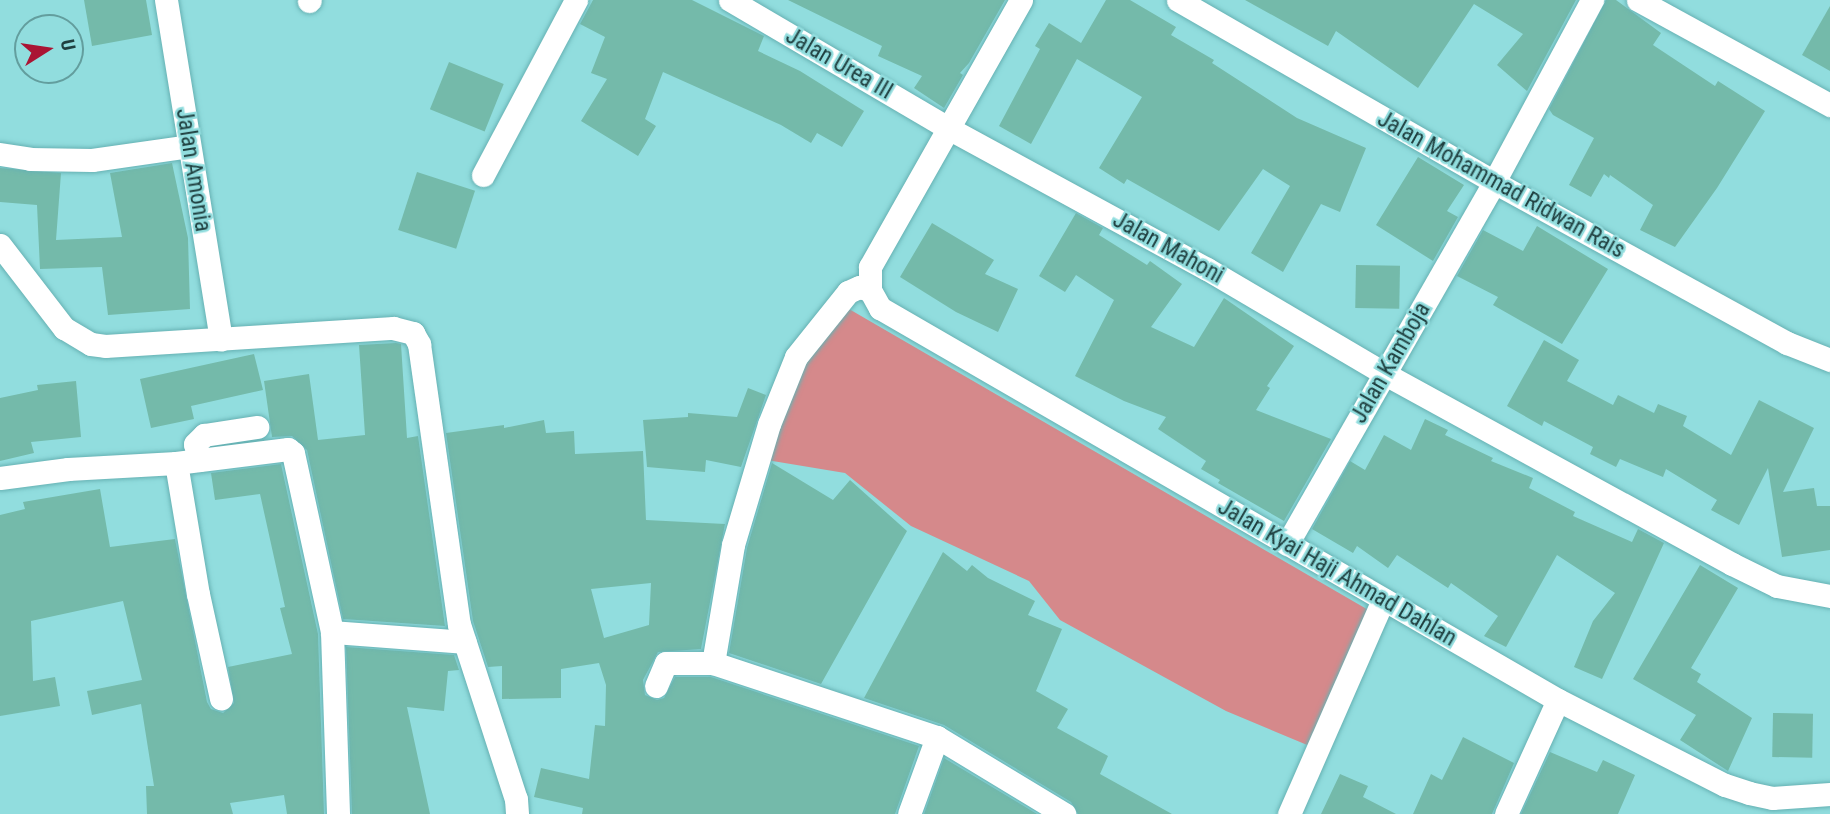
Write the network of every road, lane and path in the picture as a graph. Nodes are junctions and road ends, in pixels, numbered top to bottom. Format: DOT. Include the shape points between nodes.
graph roads {
  1 [pos="166,0"];
  2 [pos="576,0"];
  3 [pos="730,0"];
  4 [pos="1021,0"];
  5 [pos="1178,0"];
  6 [pos="1592,0"];
  7 [pos="1638,0"];
  8 [pos="1830,105"];
  9 [pos="948,128"];
  10 [pos="190,146"];
  11 [pos="0,154"];
  12 [pos="483,175"];
  13 [pos="1494,182"];
  14 [pos="0,245"];
  15 [pos="870,290"];
  16 [pos="221,340"];
  17 [pos="1830,360"];
  18 [pos="1385,374"];
  19 [pos="257,427"];
  20 [pos="187,462"];
  21 [pos="0,478"];
  22 [pos="1287,544"];
  23 [pos="1830,596"];
  24 [pos="1383,600"];
  25 [pos="332,632"];
  26 [pos="465,642"];
  27 [pos="713,663"];
  28 [pos="656,686"];
  29 [pos="221,699"];
  30 [pos="1558,700"];
  31 [pos="937,737"];
  32 [pos="1830,794"];
  33 [pos="338,814"];
  34 [pos="517,814"];
  35 [pos="909,814"];
  36 [pos="1064,814"];
  37 [pos="1289,814"];
  38 [pos="1506,814"];
  1 -- 10 [label="street, Jalan Amonia"];
  2 -- 12 [label="street"];
  3 -- 9 [label="street, Jalan Urea III"];
  4 -- 9 [label="street"];
  5 -- 13 [label="street, Jalan Mohammad Ridwan Rais"];
  6 -- 13 [label="street, Jalan Kamboja"];
  7 -- 8 [label="street"];
  9 -- 15 [label="street" via="870,267"];
  9 -- 18 [label="street, Jalan Mahoni" via="1208,269"];
  10 -- 11 [label="street" via="92,160"];
  10 -- 16 [label="street, Jalan Amonia"];
  13 -- 17 [label="street, Jalan Mohammad Ridwan Rais" via="1787,343"];
  13 -- 18 [label="street, Jalan Kamboja"];
  14 -- 16 [label="street" via="64,328 91,344"];
  15 -- 22 [label="street, Jalan Kyai Haji Ahmad Dahlan" via="880,308"];
  15 -- 27 [label="street" via="859,287 848,292 796,357 769,424 733,545"];
  16 -- 26 [label="street" via="393,328 413,333 419,344"];
  18 -- 22 [label="street, Jalan Kamboja"];
  18 -- 23 [label="street, Jalan Mahoni" via="1732,564 1777,586"];
  19 -- 20 [label="street" via="204,435"];
  20 -- 21 [label="street"];
  20 -- 25 [label="street" via="292,450"];
  20 -- 29 [label="street" via="198,594"];
  22 -- 24 [label="street, Jalan Kyai Haji Ahmad Dahlan"];
  24 -- 30 [label="street, Jalan Kyai Haji Ahmad Dahlan"];
  24 -- 37 [label="street"];
  25 -- 26 [label="street"];
  25 -- 33 [label="street"];
  26 -- 34 [label="street"];
  27 -- 28 [label="street" via="666,663"];
  27 -- 31 [label="street"];
  30 -- 32 [label="street, Jalan Kyai Haji Ahmad Dahlan" via="1724,785 1772,799"];
  30 -- 38 [label="street"];
  31 -- 35 [label="street"];
  31 -- 36 [label="street"];
}
